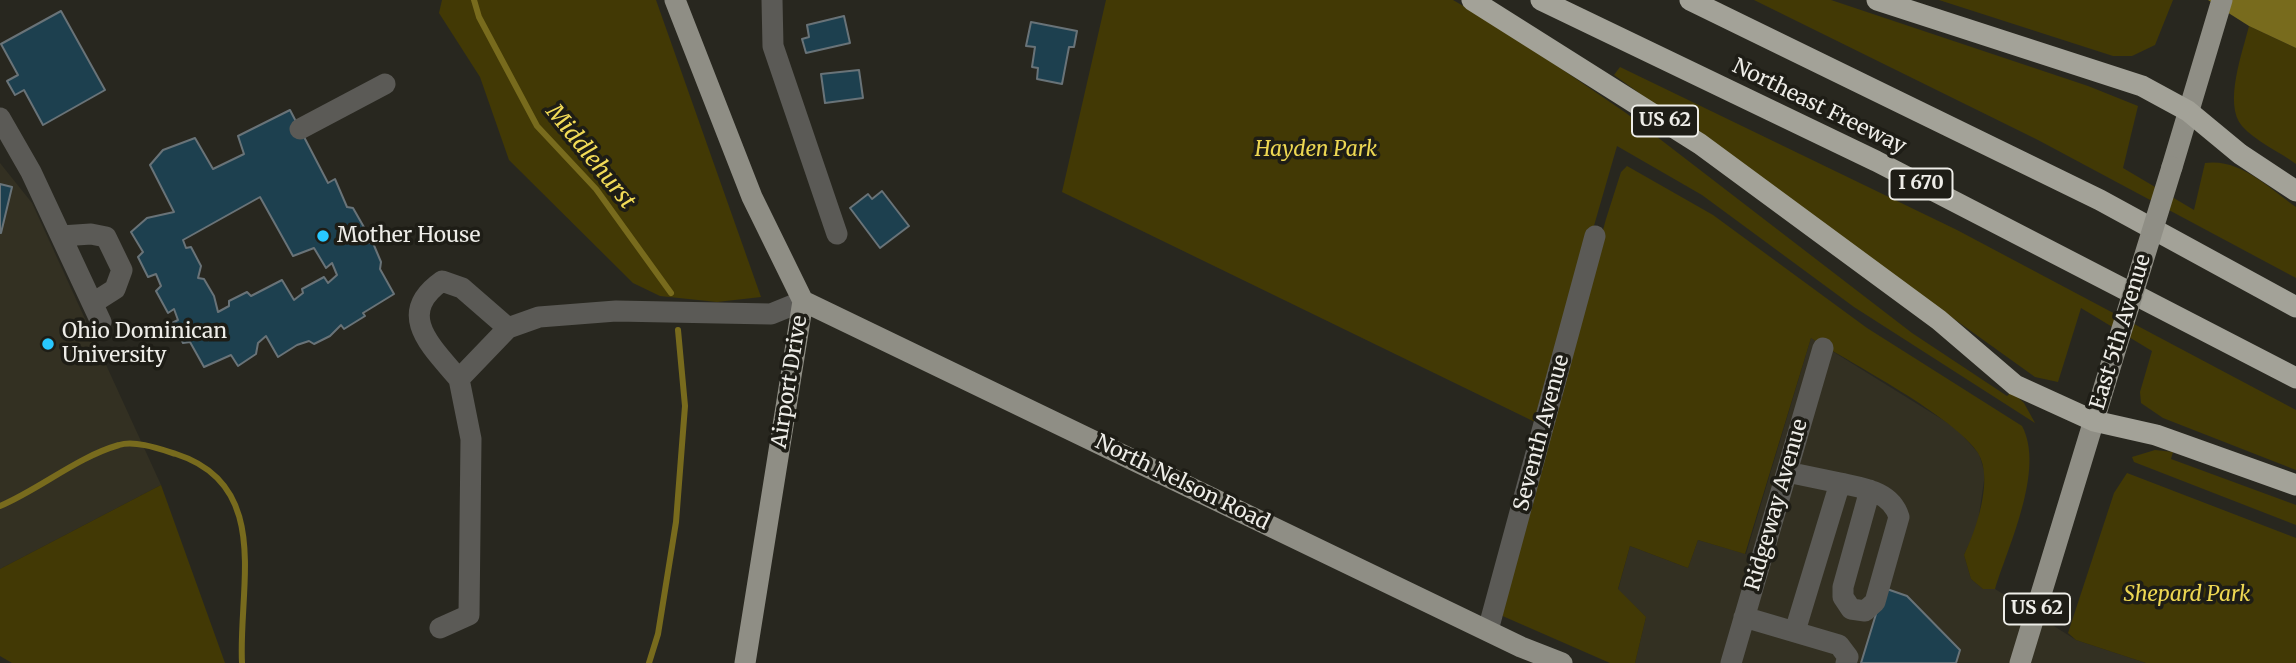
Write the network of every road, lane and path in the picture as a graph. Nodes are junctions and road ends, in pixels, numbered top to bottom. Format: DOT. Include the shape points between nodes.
graph roads {
  1 [pos="675,0"];
  2 [pos="772,0"];
  3 [pos="1472,0"];
  4 [pos="1541,0"];
  5 [pos="1690,0"];
  6 [pos="1877,0"];
  7 [pos="2222,0"];
  8 [pos="385,85"];
  9 [pos="2188,111"];
  10 [pos="0,118"];
  11 [pos="300,129"];
  12 [pos="2296,191"];
  13 [pos="837,234"];
  14 [pos="61,236"];
  15 [pos="1595,236"];
  16 [pos="803,301"];
  17 [pos="2296,307"];
  18 [pos="508,328"];
  19 [pos="1823,348"];
  20 [pos="2296,378"];
  21 [pos="460,379"];
  22 [pos="2094,421"];
  23 [pos="1787,472"];
  24 [pos="1840,483"];
  25 [pos="2296,485"];
  26 [pos="1870,490"];
  27 [pos="1744,617"];
  28 [pos="440,628"];
  29 [pos="1488,630"];
  30 [pos="1794,631"];
  31 [pos="745,663"];
  32 [pos="1562,663"];
  33 [pos="1731,663"];
  34 [pos="1846,663"];
  35 [pos="2020,663"];
  1 -- 16 [label="main road, Airport Drive" via="752,197"];
  2 -- 13 [label="street" via="774,46"];
  3 -- 22 [label="highway, US 62" via="1700,144 1939,320 2015,386"];
  4 -- 20 [label="highway, Northeast Freeway / I 670" via="1888,167"];
  5 -- 17 [label="highway, Northeast Freeway" via="2099,200"];
  6 -- 9 [label="highway" via="2142,86"];
  7 -- 9 [label="main road, East 5th Avenue"];
  8 -- 11 [label="street"];
  9 -- 12 [label="highway" via="2240,154"];
  9 -- 22 [label="main road, East 5th Avenue / US 62, bridge"];
  10 -- 14 [label="street"];
  14 -- 14 [label="street" via="97,312 115,289 122,270 106,237"];
  15 -- 29 [label="street, Seventh Avenue"];
  16 -- 18 [label="street" via="771,314 616,311 539,317"];
  16 -- 29 [label="main road, North Nelson Road"];
  16 -- 31 [label="main road, Airport Drive"];
  18 -- 21 [label="street"];
  18 -- 21 [label="street" via="462,288 442,281 426,292 418,306 418,323"];
  19 -- 23 [label="street, Ridgeway Avenue"];
  21 -- 28 [label="street" via="471,439 470,615"];
  22 -- 25 [label="highway" via="2155,435"];
  22 -- 35 [label="main road, East 5th Avenue / US 62"];
  23 -- 24 [label="street"];
  23 -- 27 [label="street, Ridgeway Avenue"];
  24 -- 26 [label="street"];
  24 -- 30 [label="street"];
  26 -- 26 [label="street" via="1889,499 1899,517 1875,602 1865,611 1851,608 1843,597 1843,587"];
  27 -- 30 [label="street"];
  27 -- 33 [label="street, Ridgeway Avenue"];
  29 -- 32 [label="main road, North Nelson Road"];
  30 -- 34 [label="street" via="1839,645 1848,657"];
}
